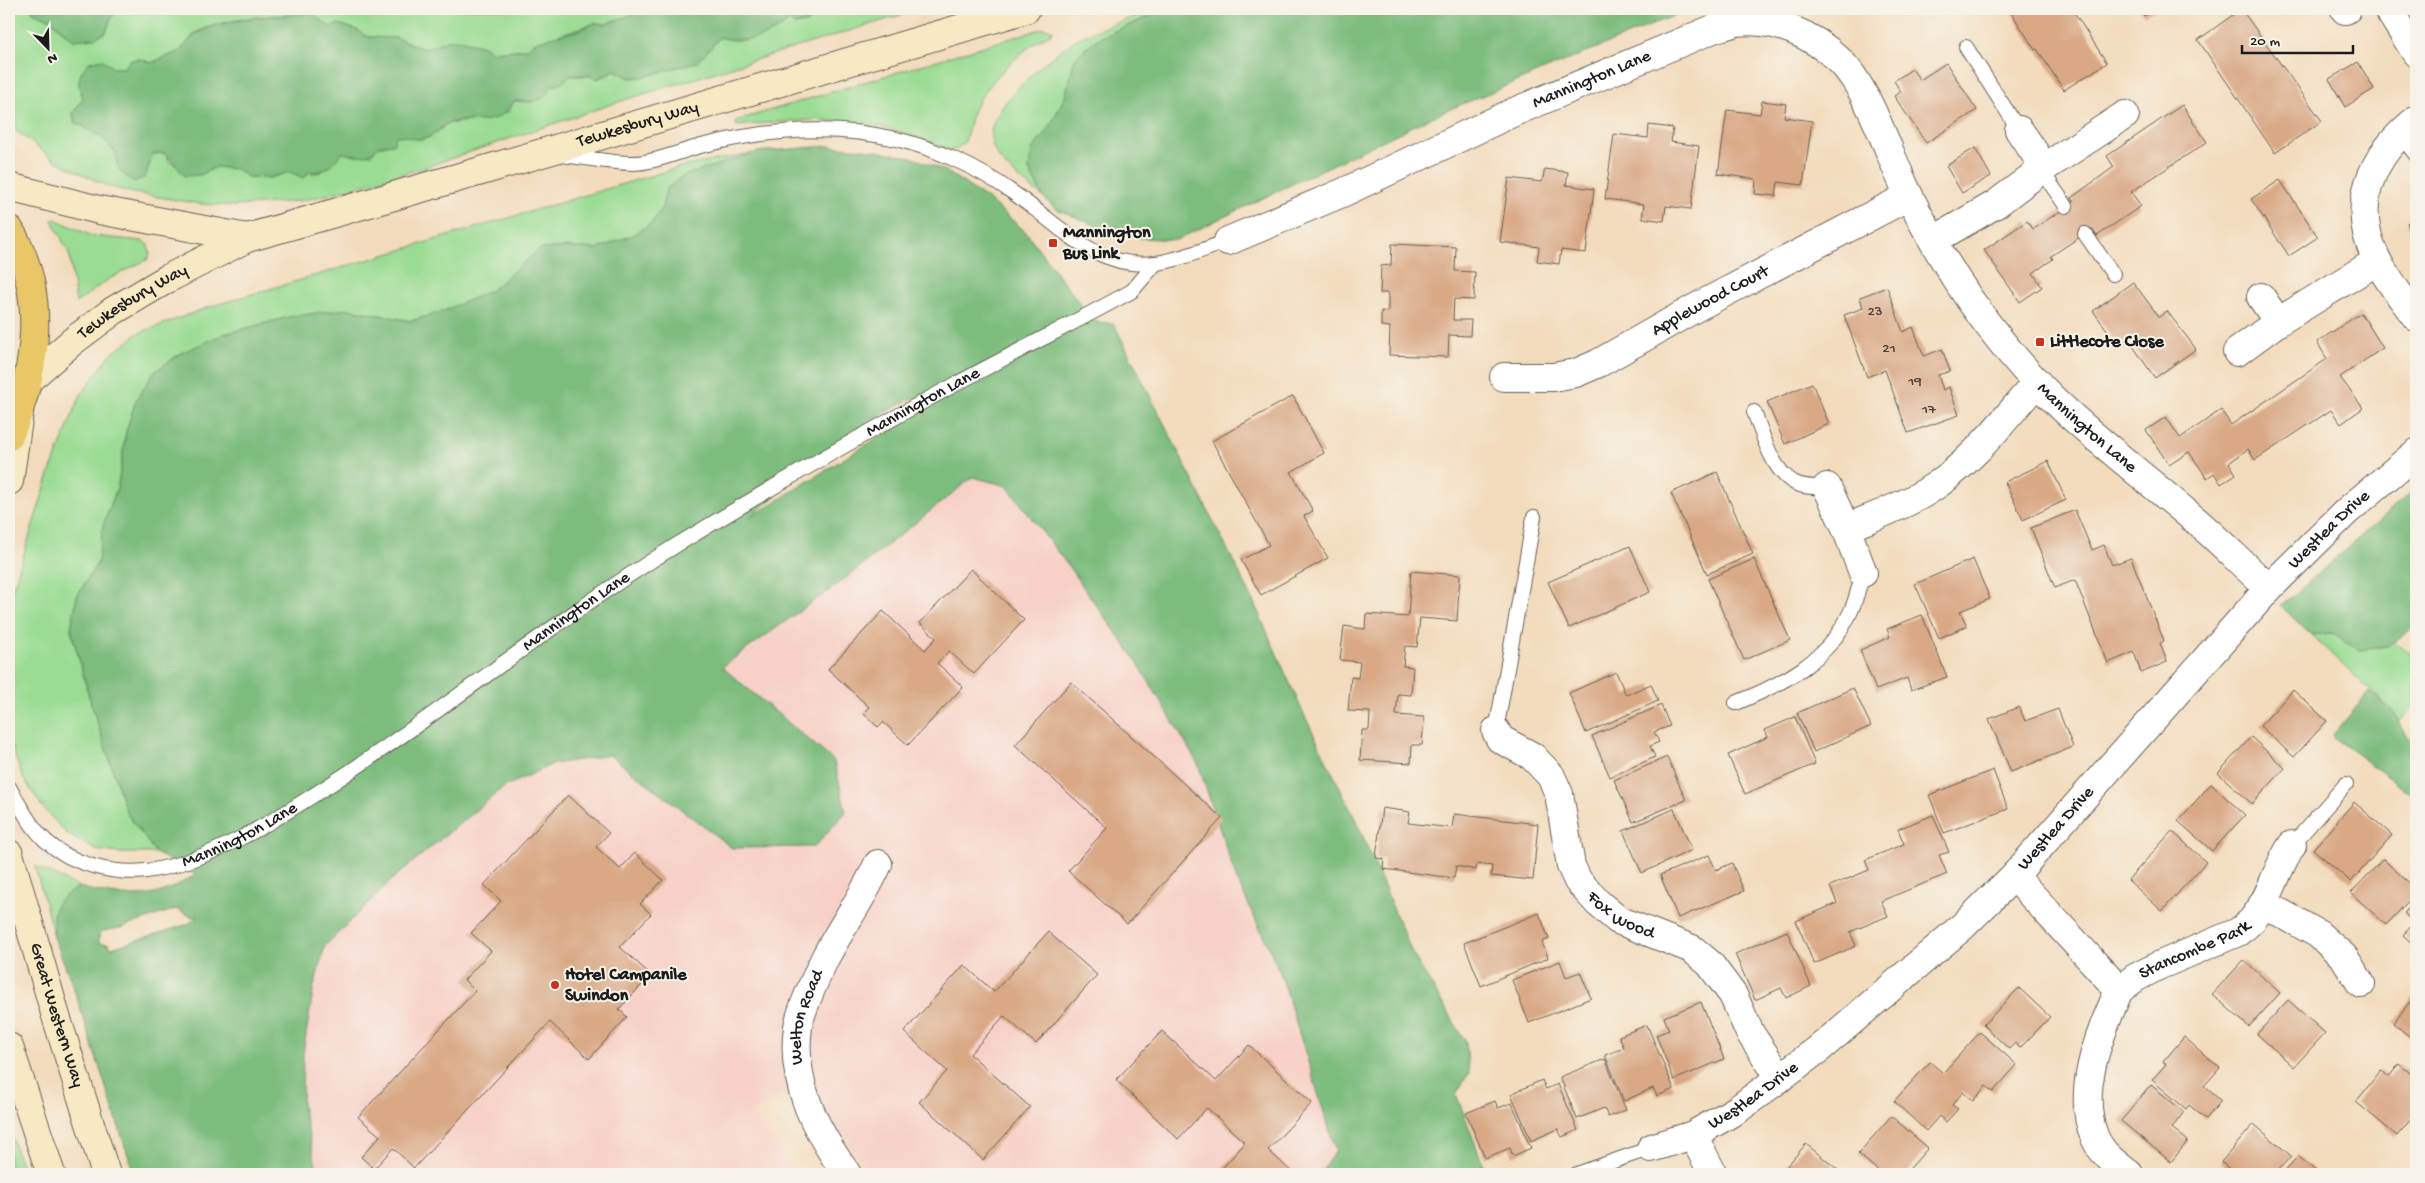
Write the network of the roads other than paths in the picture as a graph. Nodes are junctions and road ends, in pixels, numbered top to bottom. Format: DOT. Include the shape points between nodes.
graph roads {
  1 [pos="986,9"];
  2 [pos="1026,9"];
  3 [pos="2393,11"];
  4 [pos="939,35"];
  5 [pos="1966,47"];
  6 [pos="2416,53"];
  7 [pos="2125,115"];
  8 [pos="2019,130"];
  9 [pos="2411,137"];
  10 [pos="543,152"];
  11 [pos="2043,169"];
  12 [pos="9,187"];
  13 [pos="1909,196"];
  14 [pos="2066,206"];
  15 [pos="9,229"];
  16 [pos="2085,234"];
  17 [pos="247,238"];
  18 [pos="1934,240"];
  19 [pos="1228,241"];
  20 [pos="2377,261"];
  21 [pos="1156,263"];
  22 [pos="2112,274"];
  23 [pos="2261,297"];
  24 [pos="2416,317"];
  25 [pos="2278,322"];
  26 [pos="2237,352"];
  27 [pos="1504,377"];
  28 [pos="28,380"];
  29 [pos="2037,382"];
  30 [pos="1754,412"];
  31 [pos="14,424"];
  32 [pos="2416,453"];
  33 [pos="9,481"];
  34 [pos="1828,486"];
  35 [pos="1534,517"];
  36 [pos="1846,528"];
  37 [pos="1863,573"];
  38 [pos="2269,588"];
  39 [pos="1736,703"];
  40 [pos="1496,731"];
  41 [pos="2346,784"];
  42 [pos="9,787"];
  43 [pos="2292,845"];
  44 [pos="9,854"];
  45 [pos="878,864"];
  46 [pos="2014,876"];
  47 [pos="2264,903"];
  48 [pos="2361,984"];
  49 [pos="2120,990"];
  50 [pos="9,1047"];
  51 [pos="1780,1078"];
  52 [pos="1693,1134"];
  53 [pos="1651,1148"];
  54 [pos="51,1174"];
  55 [pos="106,1174"];
  56 [pos="847,1174"];
  57 [pos="1577,1174"];
  58 [pos="1712,1174"];
  59 [pos="2129,1174"];
  1 -- 4 [label="street"];
  2 -- 4 [label="main road, Tewkesbury Way"];
  3 -- 6 [label="street"];
  4 -- 10 [label="main road, Tewkesbury Way"];
  5 -- 8 [label="lane"];
  7 -- 11 [label="street"];
  8 -- 11 [label="street"];
  9 -- 20 [label="street" via="2378,159 2369,178 2365,204 2368,237"];
  10 -- 17 [label="main road, Tewkesbury Way"];
  10 -- 21 [label="lane, Mannington Lane" via="632,163 774,132 833,131 895,139 919,146 989,177 1061,231 1099,254 1116,261"];
  11 -- 14 [label="lane"];
  11 -- 18 [label="street" via="1996,204"];
  12 -- 17 [label="main road, Tewkesbury Way" via="99,210"];
  13 -- 18 [label="street, Mannington Lane"];
  13 -- 19 [label="street, Mannington Lane" via="1874,117 1842,62 1821,45 1793,30 1774,24 1738,22 1713,29 1514,112 1342,193"];
  13 -- 27 [label="street, Applewood Court" via="1697,307 1599,364 1553,377"];
  15 -- 28 [label="main road" via="25,265 35,314"];
  16 -- 22 [label="lane"];
  17 -- 28 [label="main road, Tewkesbury Way" via="167,279 114,311"];
  18 -- 29 [label="street, Mannington Lane" via="1970,300 2005,348"];
  19 -- 21 [label="lane, Mannington Lane"];
  20 -- 24 [label="street"];
  20 -- 25 [label="street"];
  21 -- 42 [label="lane, Mannington Lane" via="1132,291 831,453 672,548 576,611 299,805 206,853 144,871 104,868 81,861 47,841 24,815"];
  23 -- 25 [label="street"];
  25 -- 26 [label="street"];
  28 -- 31 [label="main road"];
  29 -- 36 [label="street" via="1959,468 1899,507"];
  29 -- 38 [label="street, Mannington Lane" via="2068,413"];
  30 -- 34 [label="lane" via="1779,469 1794,482 1809,487"];
  31 -- 33 [label="main road"];
  32 -- 38 [label="street, Westlea Drive" via="2347,511"];
  34 -- 36 [label="street"];
  35 -- 40 [label="lane"];
  36 -- 37 [label="street"];
  37 -- 39 [label="lane" via="1851,612 1833,642 1804,668 1771,688"];
  38 -- 46 [label="street, Westlea Drive"];
  40 -- 51 [label="street, Fox Wood" via="1500,739 1532,756 1551,776 1559,794 1571,866 1578,881 1618,920 1692,949 1710,964 1733,995 1750,1033"];
  41 -- 43 [label="lane, Stancombe Park"];
  43 -- 47 [label="street, Stancombe Park" via="2281,861"];
  44 -- 55 [label="main road, Great Western Way"];
  45 -- 56 [label="street, Welton Road" via="860,902 824,960 798,1025 796,1054 806,1103 824,1142"];
  46 -- 49 [label="street, Stancombe Park"];
  46 -- 51 [label="street, Westlea Drive" via="1894,986"];
  47 -- 48 [label="street, Stancombe Park" via="2318,934 2344,957"];
  47 -- 49 [label="street, Stancombe Park" via="2238,932 2158,966"];
  49 -- 59 [label="street, Stancombe Park" via="2100,1033 2089,1090 2089,1110 2102,1150"];
  50 -- 54 [label="main road"];
  51 -- 52 [label="street, Westlea Drive" via="1738,1109"];
  52 -- 53 [label="street, Westlea Drive"];
  52 -- 58 [label="street"];
  53 -- 57 [label="lane"];
}
